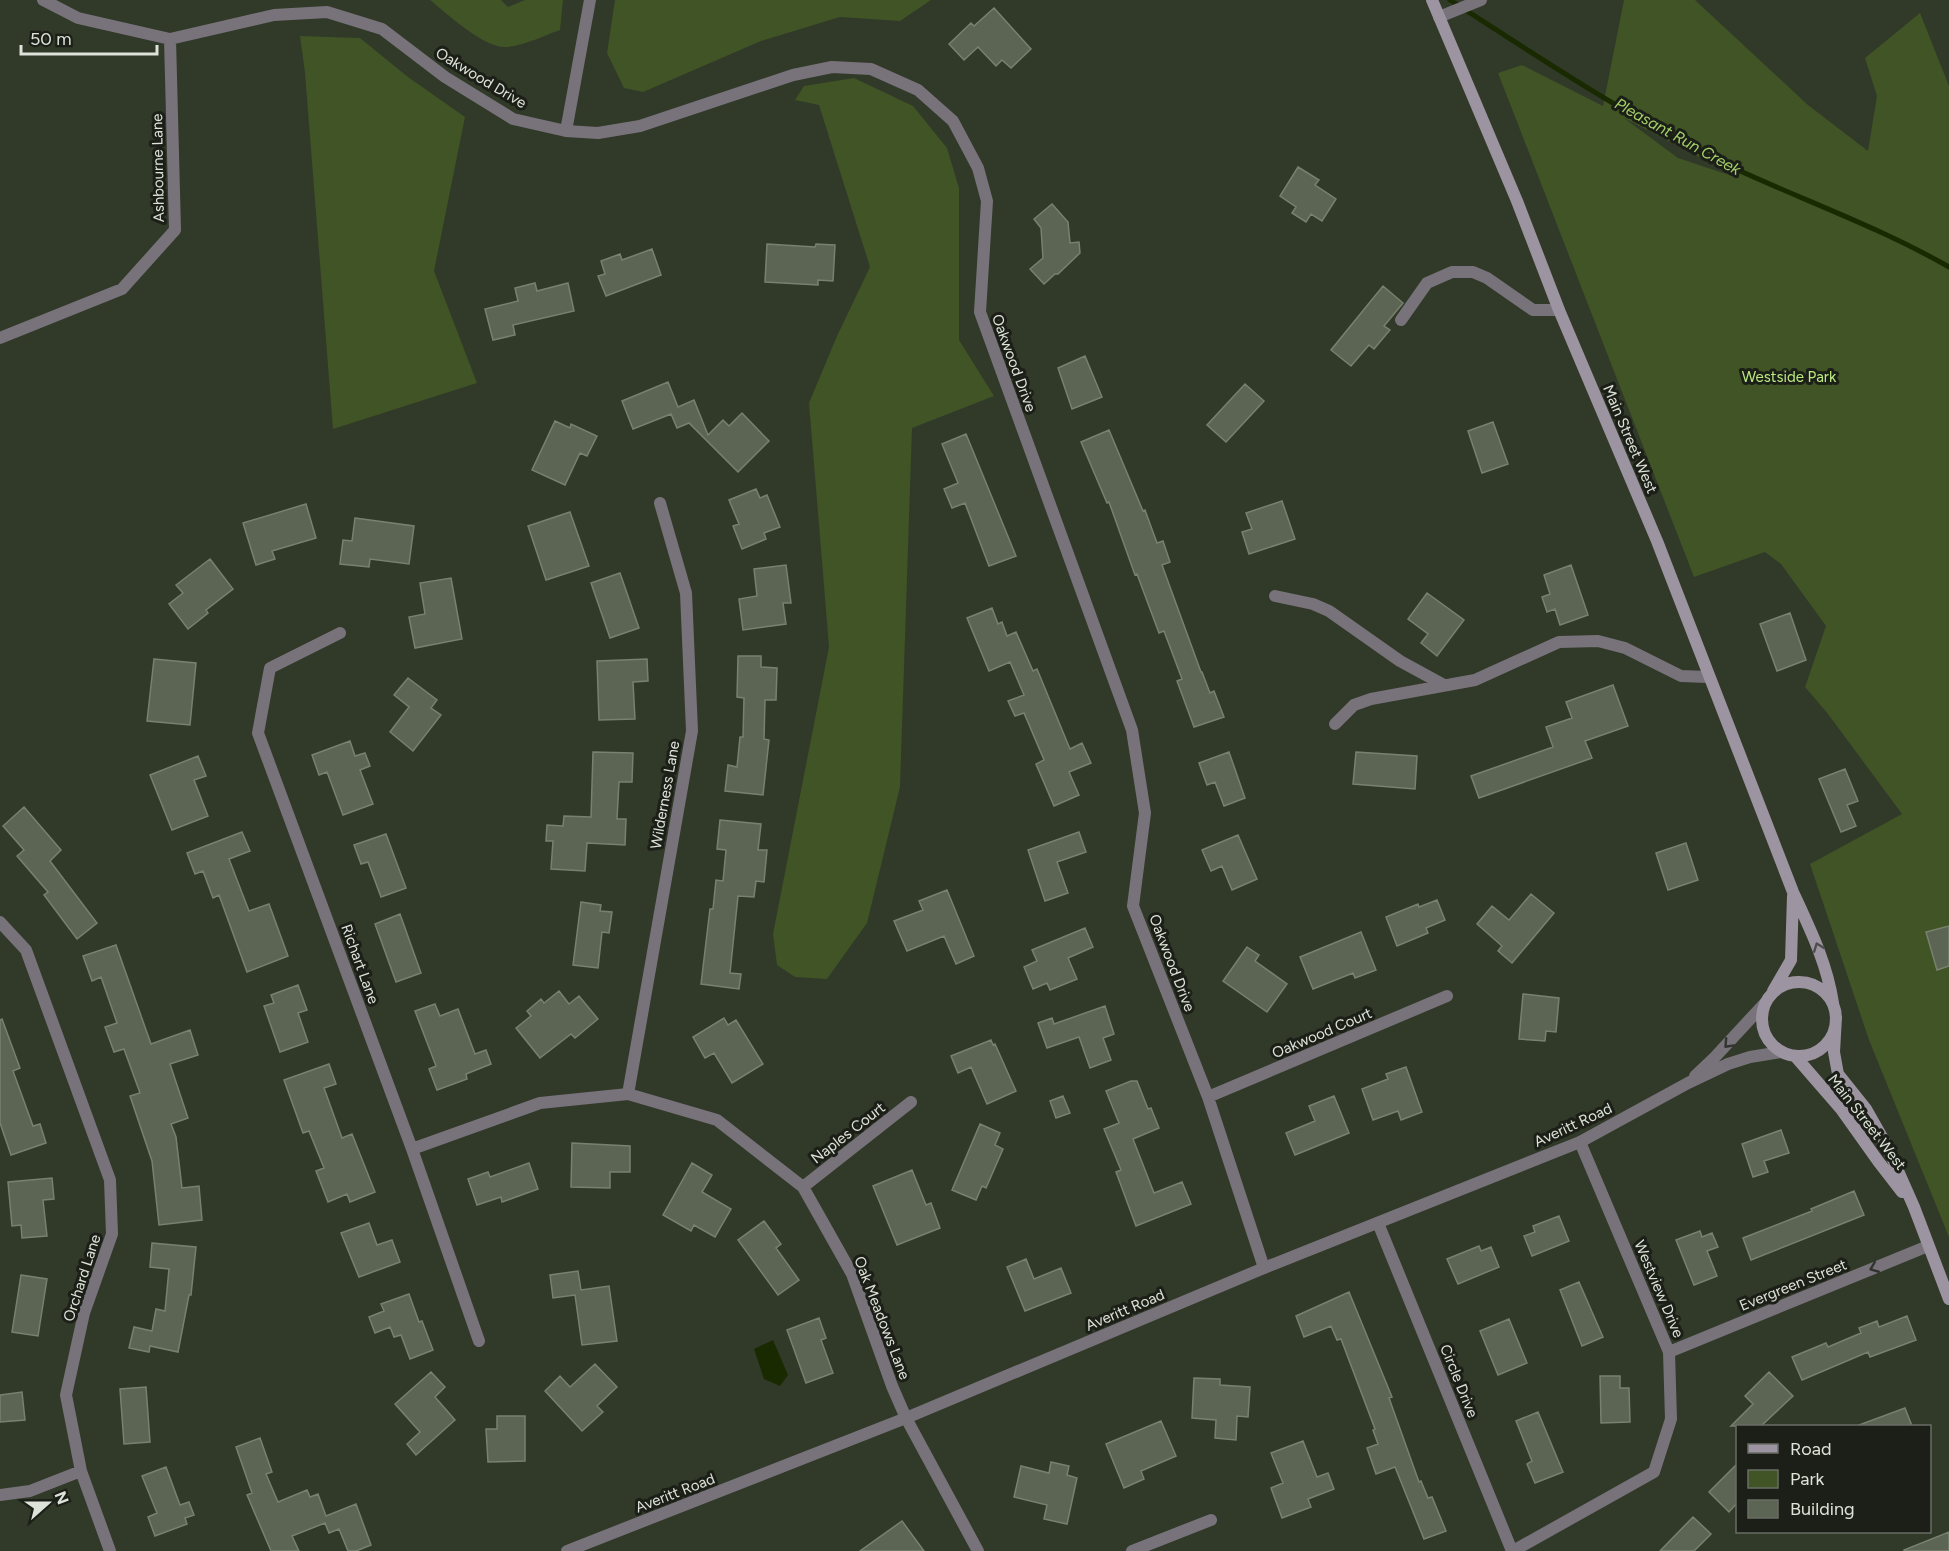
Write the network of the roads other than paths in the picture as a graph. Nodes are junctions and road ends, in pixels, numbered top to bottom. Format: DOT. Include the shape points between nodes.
graph roads {
  1 [pos="43,0"];
  2 [pos="590,0"];
  3 [pos="1432,0"];
  4 [pos="1481,0"];
  5 [pos="1439,16"];
  6 [pos="170,39"];
  7 [pos="566,131"];
  8 [pos="1558,310"];
  9 [pos="1401,320"];
  10 [pos="0,338"];
  11 [pos="660,503"];
  12 [pos="1275,596"];
  13 [pos="340,633"];
  14 [pos="1708,677"];
  15 [pos="1444,685"];
  16 [pos="1335,724"];
  17 [pos="1793,892"];
  18 [pos="0,922"];
  19 [pos="1447,996"];
  20 [pos="1768,998"];
  21 [pos="1833,1004"];
  22 [pos="1836,1017"];
  23 [pos="1781,1052"];
  24 [pos="1795,1056"];
  25 [pos="1688,1083"];
  26 [pos="628,1094"];
  27 [pos="1208,1097"];
  28 [pos="911,1102"];
  29 [pos="1580,1142"];
  30 [pos="412,1149"];
  31 [pos="803,1186"];
  32 [pos="1914,1207"];
  33 [pos="1378,1222"];
  34 [pos="1928,1246"];
  35 [pos="1264,1268"];
  36 [pos="1949,1299"];
  37 [pos="479,1341"];
  38 [pos="1669,1352"];
  39 [pos="906,1418"];
  40 [pos="81,1471"];
  41 [pos="0,1496"];
  42 [pos="1211,1520"];
  43 [pos="110,1551"];
  44 [pos="567,1551"];
  45 [pos="978,1551"];
  46 [pos="1132,1551"];
  47 [pos="1513,1551"];
  1 -- 6 [label="street, Oakwood Drive" via="78,18"];
  2 -- 7 [label="street"];
  3 -- 5 [label="main road, Main Street West"];
  4 -- 5 [label="street"];
  5 -- 8 [label="main road, Main Street West"];
  6 -- 7 [label="street, Oakwood Drive" via="274,15 327,12 382,29 445,77 513,119"];
  6 -- 10 [label="street, Ashbourne Lane" via="175,230 122,289"];
  7 -- 27 [label="street, Oakwood Drive" via="598,132 640,126 793,75 832,67 872,69 918,90 953,121 978,168 987,201 980,312 1132,730 1145,813 1134,906"];
  8 -- 9 [label="street" via="1533,310 1487,279 1465,272 1427,283"];
  8 -- 14 [label="main road, Main Street West" via="1657,542"];
  11 -- 26 [label="street, Wilderness Lane" via="686,593 692,731"];
  12 -- 15 [label="street" via="1313,604 1329,612 1400,661"];
  13 -- 30 [label="street, Richart Lane" via="270,668 258,733"];
  14 -- 15 [label="street" via="1681,676 1625,648 1598,641 1558,642 1475,680"];
  14 -- 17 [label="main road, Main Street West"];
  15 -- 16 [label="street" via="1354,705"];
  17 -- 20 [label="main road, Main Street West" via="1791,960"];
  21 -- 17 [label="main road, Main Street West, one-way" via="1830,980 1818,945"];
  18 -- 40 [label="street, Orchard Lane" via="26,950 110,1180 112,1234 84,1313 66,1395"];
  19 -- 27 [label="street, Oakwood Court"];
  20 -- 21 [label="main road" via="1782,986 1806,982 1827,994"];
  20 -- 23 [label="main road" via="1762,1015 1763,1028 1767,1039"];
  20 -- 25 [label="street, Averitt Road, one-way"];
  21 -- 22 [label="main road"];
  22 -- 24 [label="main road" via="1830,1041 1822,1049 1811,1055"];
  22 -- 32 [label="main road, Main Street West" via="1834,1052 1838,1074 1866,1109"];
  23 -- 24 [label="main road"];
  23 -- 25 [label="street, Averitt Road" via="1728,1064"];
  24 -- 32 [label="main road, Main Street West" via="1841,1109"];
  25 -- 29 [label="street, Averitt Road"];
  26 -- 30 [label="street, Oak Meadows Lane" via="540,1103"];
  26 -- 31 [label="street, Oak Meadows Lane" via="717,1120"];
  27 -- 35 [label="street, Oakwood Drive"];
  28 -- 31 [label="street, Naples Court"];
  29 -- 33 [label="street, Averitt Road"];
  29 -- 38 [label="street, Westview Drive"];
  30 -- 37 [label="street, Richart Lane"];
  31 -- 39 [label="street, Oak Meadows Lane" via="852,1274"];
  32 -- 34 [label="main road, Main Street West"];
  33 -- 35 [label="street, Averitt Road"];
  33 -- 47 [label="street, Circle Drive"];
  34 -- 36 [label="main road, Main Street West"];
  34 -- 38 [label="street, Evergreen Street, one-way"];
  35 -- 39 [label="street, Averitt Road"];
  38 -- 47 [label="street, Westview Drive" via="1671,1419 1654,1472"];
  39 -- 44 [label="street, Averitt Road"];
  39 -- 45 [label="street, Oak Meadows Lane"];
  40 -- 41 [label="street" via="30,1491"];
  40 -- 43 [label="street, Orchard Lane"];
  42 -- 46 [label="street"];
}
